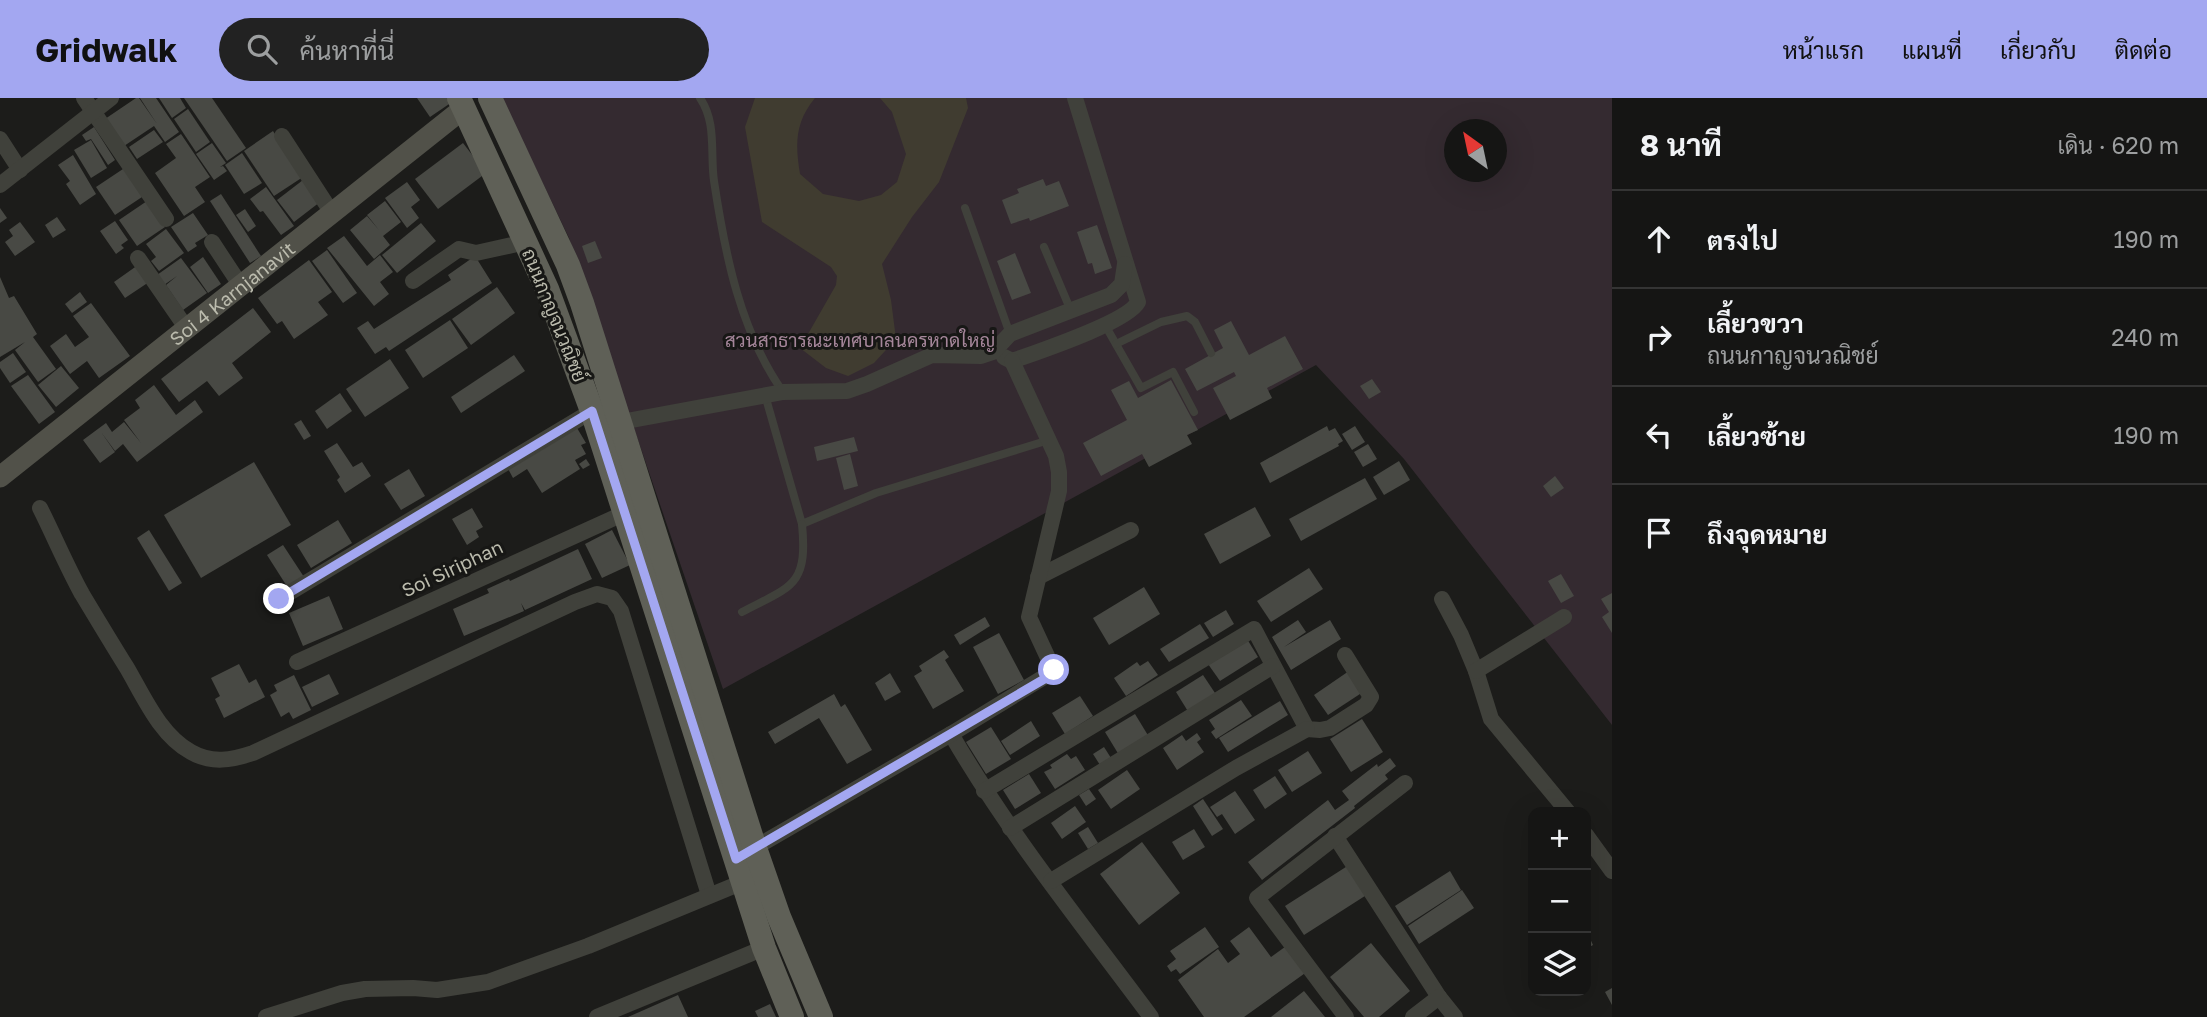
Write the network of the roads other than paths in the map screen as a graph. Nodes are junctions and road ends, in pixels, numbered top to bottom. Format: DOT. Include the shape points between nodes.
graph roads {
  1 [pos="84,98"];
  2 [pos="111,98"];
  3 [pos="490,98"];
  4 [pos="701,98"];
  5 [pos="1075,98"];
  6 [pos="462,103"];
  7 [pos="93,112"];
  8 [pos="282,136"];
  9 [pos="0,139"];
  10 [pos="20,170"];
  11 [pos="0,185"];
  12 [pos="965,208"];
  13 [pos="332,213"];
  14 [pos="166,219"];
  15 [pos="212,242"];
  16 [pos="526,242"];
  17 [pos="1044,247"];
  18 [pos="138,258"];
  19 [pos="1125,264"];
  20 [pos="414,281"];
  21 [pos="241,286"];
  22 [pos="1071,312"];
  23 [pos="1105,325"];
  24 [pos="187,329"];
  25 [pos="1010,334"];
  26 [pos="1116,344"];
  27 [pos="993,352"];
  28 [pos="1211,354"];
  29 [pos="1012,361"];
  30 [pos="783,392"];
  31 [pos="765,396"];
  32 [pos="592,411"];
  33 [pos="1194,412"];
  34 [pos="621,422"];
  35 [pos="1049,440"];
  36 [pos="0,477"];
  37 [pos="40,508"];
  38 [pos="625,513"];
  39 [pos="802,524"];
  40 [pos="1131,530"];
  41 [pos="1038,577"];
  42 [pos="279,599"];
  43 [pos="1442,599"];
  44 [pos="742,612"];
  45 [pos="1564,617"];
  46 [pos="1345,655"];
  47 [pos="297,662"];
  48 [pos="1273,666"];
  49 [pos="1476,671"];
  50 [pos="1307,729"];
  51 [pos="951,734"];
  52 [pos="1405,783"];
  53 [pos="984,791"];
  54 [pos="1564,807"];
  55 [pos="1010,828"];
  56 [pos="1335,836"];
  57 [pos="1591,842"];
  58 [pos="744,863"];
  59 [pos="1612,871"];
  60 [pos="1051,881"];
  61 [pos="709,895"];
  62 [pos="764,948"];
  63 [pos="1439,997"];
  64 [pos="266,1017"];
  65 [pos="597,1017"];
  66 [pos="792,1017"];
  67 [pos="821,1017"];
  68 [pos="1150,1017"];
  69 [pos="1346,1017"];
  70 [pos="1413,1017"];
  71 [pos="1455,1017"];
  1 -- 7 [label="street"];
  2 -- 7 [label="street"];
  3 -- 34 [label="main road, ถนนกาญจนวณิชย์" via="568,265"];
  4 -- 30 [label="lane" via="709,116 720,222 737,289 754,344"];
  5 -- 19 [label="street"];
  6 -- 13 [label="street, Soi 4 Karnjanavit"];
  6 -- 16 [label="main road, ถนนกาญจนวณิชย์"];
  7 -- 10 [label="street"];
  7 -- 14 [label="street"];
  8 -- 13 [label="street"];
  9 -- 10 [label="street"];
  10 -- 11 [label="street"];
  12 -- 25 [label="lane"];
  13 -- 21 [label="street, Soi 4 Karnjanavit"];
  15 -- 21 [label="street"];
  16 -- 20 [label="street" via="476,253 459,249"];
  16 -- 32 [label="main road, ถนนกาญจนวณิชย์"];
  17 -- 22 [label="lane"];
  18 -- 24 [label="street"];
  19 -- 22 [label="street" via="1118,290"];
  19 -- 23 [label="street" via="1137,305"];
  21 -- 24 [label="street, Soi 4 Karnjanavit"];
  22 -- 25 [label="street"];
  23 -- 26 [label="lane"];
  23 -- 29 [label="street"];
  24 -- 36 [label="street, Soi 4 Karnjanavit"];
  25 -- 27 [label="street"];
  26 -- 28 [label="lane" via="1161,322 1188,316"];
  26 -- 33 [label="lane" via="1141,387 1173,372"];
  27 -- 29 [label="street"];
  27 -- 30 [label="street" via="932,355 847,391"];
  29 -- 35 [label="street"];
  30 -- 31 [label="street"];
  31 -- 34 [label="street"];
  31 -- 39 [label="lane"];
  32 -- 38 [label="main road, ถนนกาญจนวณิชย์"];
  32 -- 42 [label="street"];
  34 -- 58 [label="main road, ถนนกาญจนวณิชย์" via="683,626"];
  35 -- 39 [label="lane" via="876,493"];
  35 -- 41 [label="street" via="1060,480"];
  37 -- 61 [label="street" via="81,592 154,713 182,746 212,760 253,753 575,602 597,594 612,598 621,611"];
  38 -- 47 [label="street, Soi Siriphan"];
  38 -- 58 [label="main road, ถนนกาญจนวณิชย์"];
  39 -- 44 [label="lane" via="804,556 796,579"];
  40 -- 41 [label="street"];
  41 -- 51 [label="street" via="1029,617 1054,671"];
  43 -- 49 [label="street"];
  45 -- 49 [label="street"];
  46 -- 50 [label="street" via="1370,699 1330,728"];
  48 -- 50 [label="street"];
  48 -- 53 [label="street" via="1254,629"];
  48 -- 55 [label="street"];
  49 -- 54 [label="street" via="1493,723"];
  50 -- 60 [label="street"];
  51 -- 53 [label="street"];
  51 -- 58 [label="street"];
  52 -- 56 [label="street"];
  53 -- 55 [label="street"];
  55 -- 60 [label="street"];
  56 -- 63 [label="street"];
  56 -- 69 [label="street" via="1257,898"];
  57 -- 59 [label="street"];
  58 -- 61 [label="street"];
  58 -- 62 [label="main road, ถนนกาญจนวณิชย์"];
  58 -- 67 [label="main road, ถนนกาญจนวณิชย์" via="779,917"];
  60 -- 68 [label="street"];
  61 -- 64 [label="street" via="488,982 437,990 365,989"];
  62 -- 65 [label="street"];
  62 -- 66 [label="main road, ถนนกาญจนวณิชย์"];
  63 -- 70 [label="street"];
  63 -- 71 [label="street"];
}
